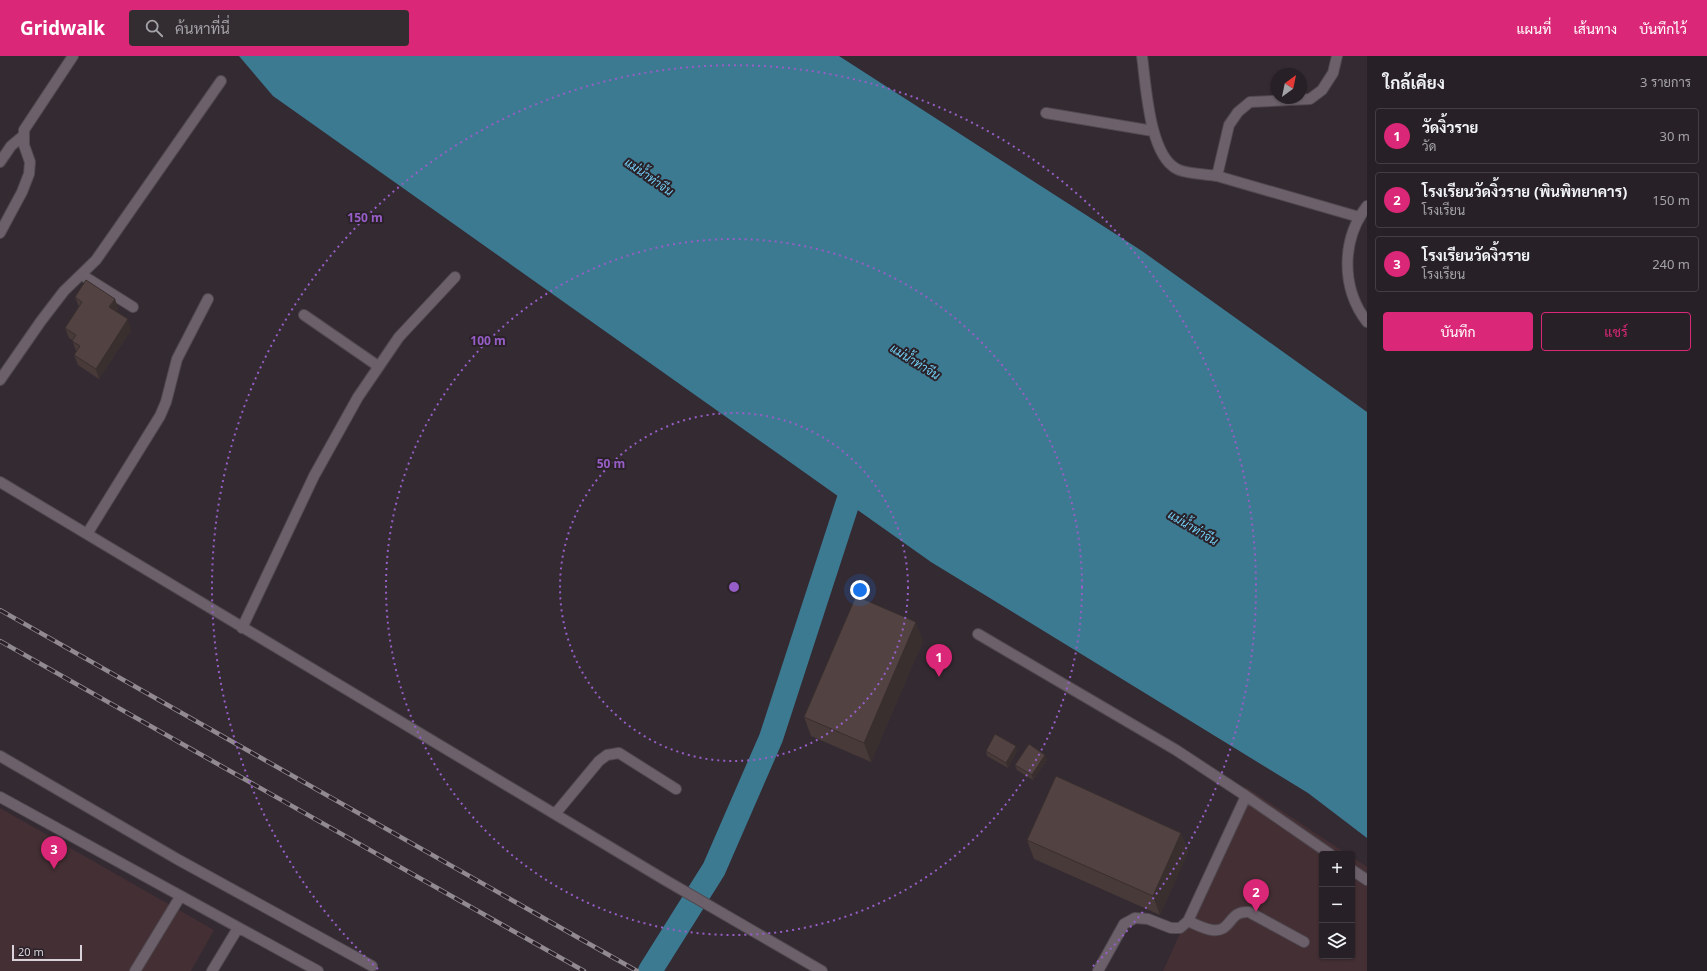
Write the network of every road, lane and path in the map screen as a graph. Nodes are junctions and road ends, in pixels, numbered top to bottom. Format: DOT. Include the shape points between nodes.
graph roads {
  1 [pos="72,56"];
  2 [pos="1142,56"];
  3 [pos="1337,56"];
  4 [pos="220,81"];
  5 [pos="1046,113"];
  6 [pos="1153,131"];
  7 [pos="24,135"];
  8 [pos="0,162"];
  9 [pos="1217,176"];
  10 [pos="1367,206"];
  11 [pos="1359,217"];
  12 [pos="0,233"];
  13 [pos="82,275"];
  14 [pos="455,277"];
  15 [pos="208,299"];
  16 [pos="134,308"];
  17 [pos="304,315"];
  18 [pos="1367,322"];
  19 [pos="378,366"];
  20 [pos="0,380"];
  21 [pos="0,482"];
  22 [pos="87,534"];
  23 [pos="242,628"];
  24 [pos="978,634"];
  25 [pos="0,756"];
  26 [pos="676,789"];
  27 [pos="1246,796"];
  28 [pos="0,798"];
  29 [pos="555,814"];
  30 [pos="1326,851"];
  31 [pos="1355,872"];
  32 [pos="1367,880"];
  33 [pos="180,897"];
  34 [pos="1188,921"];
  35 [pos="238,928"];
  36 [pos="1304,942"];
  37 [pos="372,966"];
  38 [pos="135,971"];
  39 [pos="212,971"];
  40 [pos="318,971"];
  41 [pos="822,971"];
  42 [pos="1098,971"];
  1 -- 7 [label="street" via="31,118"];
  2 -- 6 [label="street"];
  3 -- 9 [label="street" via="1333,72 1322,90 1310,98 1250,102 1238,112 1229,125"];
  4 -- 13 [label="street" via="96,260"];
  5 -- 6 [label="street"];
  6 -- 9 [label="street" via="1167,162 1178,170"];
  7 -- 8 [label="street" via="11,146"];
  7 -- 12 [label="street" via="30,174"];
  9 -- 11 [label="street"];
  10 -- 11 [label="street"];
  11 -- 18 [label="street" via="1352,230 1348,251 1349,284 1359,312"];
  13 -- 16 [label="street"];
  13 -- 20 [label="street" via="72,282 41,321"];
  14 -- 19 [label="street" via="399,337"];
  15 -- 22 [label="street" via="177,358 163,410"];
  17 -- 19 [label="street"];
  19 -- 23 [label="street" via="314,476"];
  21 -- 22 [label="street"];
  22 -- 23 [label="street"];
  23 -- 29 [label="street"];
  24 -- 27 [label="street" via="1176,750"];
  25 -- 37 [label="street" via="177,859"];
  26 -- 29 [label="street" via="619,753 607,754"];
  27 -- 30 [label="street"];
  27 -- 34 [label="street"];
  28 -- 33 [label="street"];
  29 -- 41 [label="street"];
  31 -- 32 [label="street"];
  33 -- 35 [label="street"];
  33 -- 38 [label="street"];
  34 -- 36 [label="street" via="1211,930 1220,930 1241,911 1249,912"];
  34 -- 42 [label="street" via="1180,928 1136,918 1124,924"];
  35 -- 39 [label="street"];
  35 -- 40 [label="street"];
}
